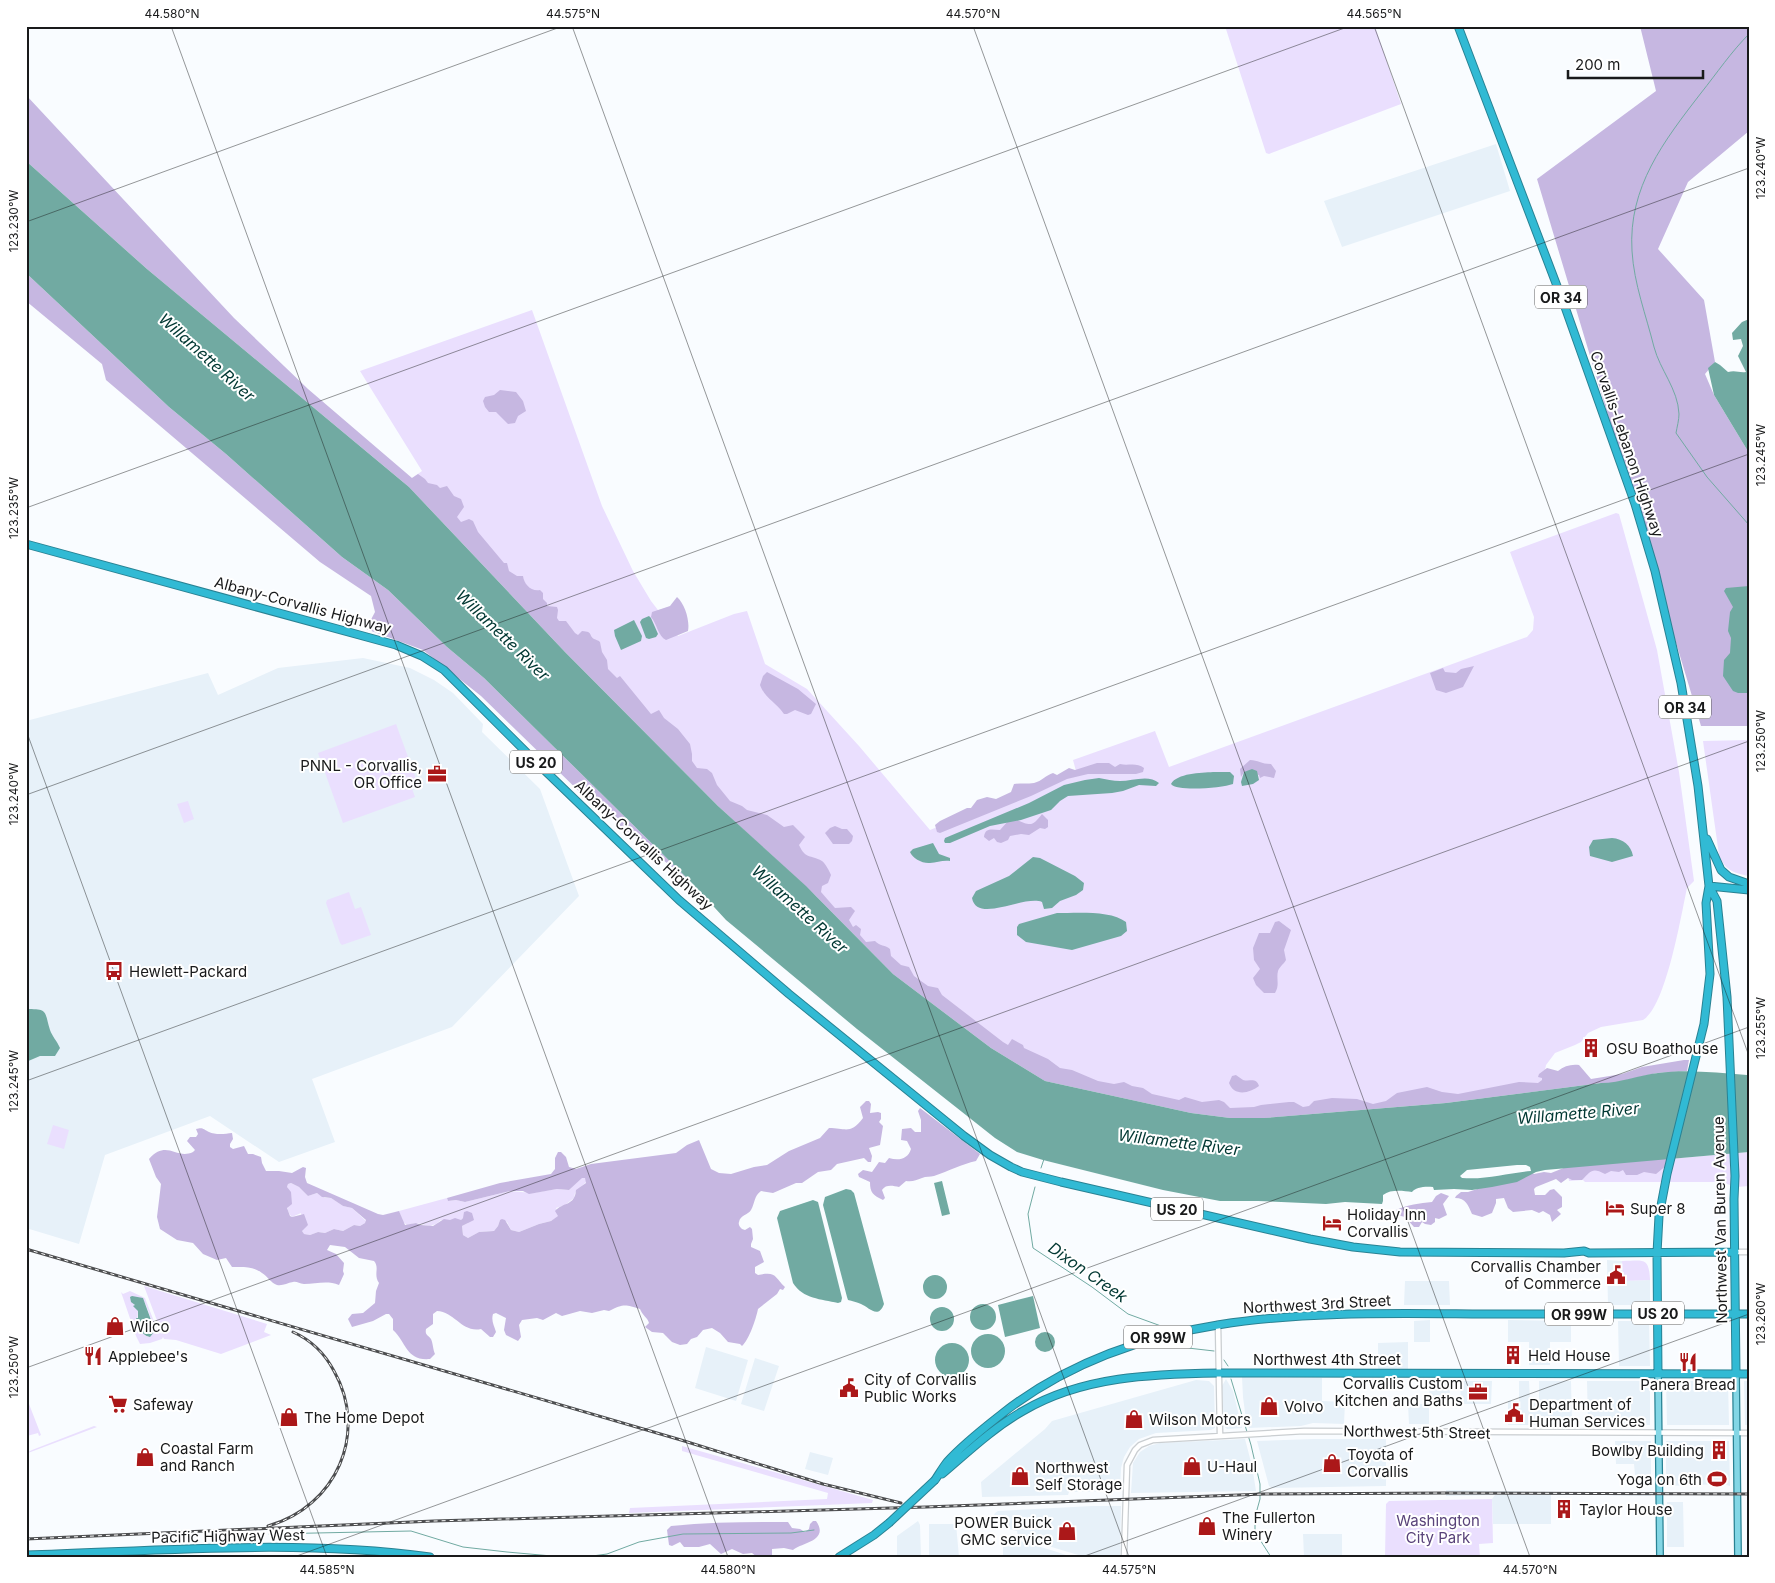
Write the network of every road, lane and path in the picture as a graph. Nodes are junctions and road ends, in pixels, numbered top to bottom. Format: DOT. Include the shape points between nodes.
graph roads {
  1 [pos="1458,26"];
  2 [pos="26,544"];
  3 [pos="1704,834"];
  4 [pos="1749,884"];
  5 [pos="1709,886"];
  6 [pos="1749,890"];
  7 [pos="1735,1252"];
  8 [pos="1749,1252"];
  9 [pos="1657,1253"];
  10 [pos="1658,1313"];
  11 [pos="1736,1314"];
  12 [pos="1749,1314"];
  13 [pos="1218,1324"];
  14 [pos="1219,1373"];
  15 [pos="1658,1373"];
  16 [pos="1736,1374"];
  17 [pos="1749,1374"];
  18 [pos="1658,1433"];
  19 [pos="1736,1433"];
  20 [pos="1749,1433"];
  21 [pos="1220,1435"];
  22 [pos="935,1480"];
  23 [pos="26,1555"];
  24 [pos="430,1557"];
  25 [pos="839,1557"];
  26 [pos="1124,1557"];
  27 [pos="1660,1557"];
  28 [pos="1738,1557"];
  1 -- 3 [label="highway, Corvallis-Lebanon Highway / OR 34" via="1568,314 1635,504 1655,571 1681,682"];
  2 -- 9 [label="highway, Albany-Corvallis Highway / US 20" via="396,645 434,662 680,900 789,994 964,1136 1022,1172 1353,1247 1400,1252"];
  3 -- 4 [label="highway, OR 34" via="1721,870 1729,877"];
  3 -- 5 [label="highway, Corvallis-Lebanon Highway / OR 34"];
  5 -- 6 [label="highway"];
  5 -- 7 [label="highway, Northwest Van Buren Avenue" via="1717,901 1728,1023"];
  5 -- 9 [label="highway, US 20" via="1706,903 1710,974 1704,1024 1661,1203"];
  7 -- 8 [label="street"];
  7 -- 9 [label="highway, US 20"];
  7 -- 11 [label="highway, Northwest Van Buren Avenue"];
  9 -- 10 [label="highway, US 20"];
  10 -- 11 [label="highway, Northwest 3rd Street / OR 99W"];
  10 -- 13 [label="highway, Northwest 3rd Street / OR 99W" via="1346,1314"];
  10 -- 15 [label="highway, US 20"];
  11 -- 12 [label="highway, Northwest 3rd Street"];
  11 -- 16 [label="highway, Northwest Van Buren Avenue"];
  13 -- 14 [label="street"];
  13 -- 22 [label="highway, Northwest 3rd Street / OR 99W" via="1146,1340 1063,1373 995,1419 948,1462"];
  14 -- 15 [label="highway, Northwest 4th Street / OR 99W"];
  14 -- 21 [label="street"];
  14 -- 22 [label="highway, Northwest 4th Street / OR 99W" via="1138,1376 1099,1382 1063,1393 1005,1422"];
  15 -- 16 [label="highway, Northwest 4th Street"];
  15 -- 18 [label="main road"];
  16 -- 17 [label="highway, Northwest 4th Street"];
  16 -- 19 [label="main road, Northwest Van Buren Avenue"];
  18 -- 19 [label="street, Northwest 5th Street"];
  18 -- 21 [label="street, Northwest 5th Street" via="1304,1431"];
  18 -- 27 [label="main road"];
  19 -- 20 [label="street, Northwest 5th Street"];
  19 -- 28 [label="main road, Northwest Van Buren Avenue"];
  21 -- 26 [label="street, Northwest 5th Street" via="1153,1440 1135,1450 1127,1465"];
  22 -- 25 [label="highway, OR 99W, bridge" via="889,1523"];
  23 -- 24 [label="highway, Pacific Highway West" via="288,1547"];
}
